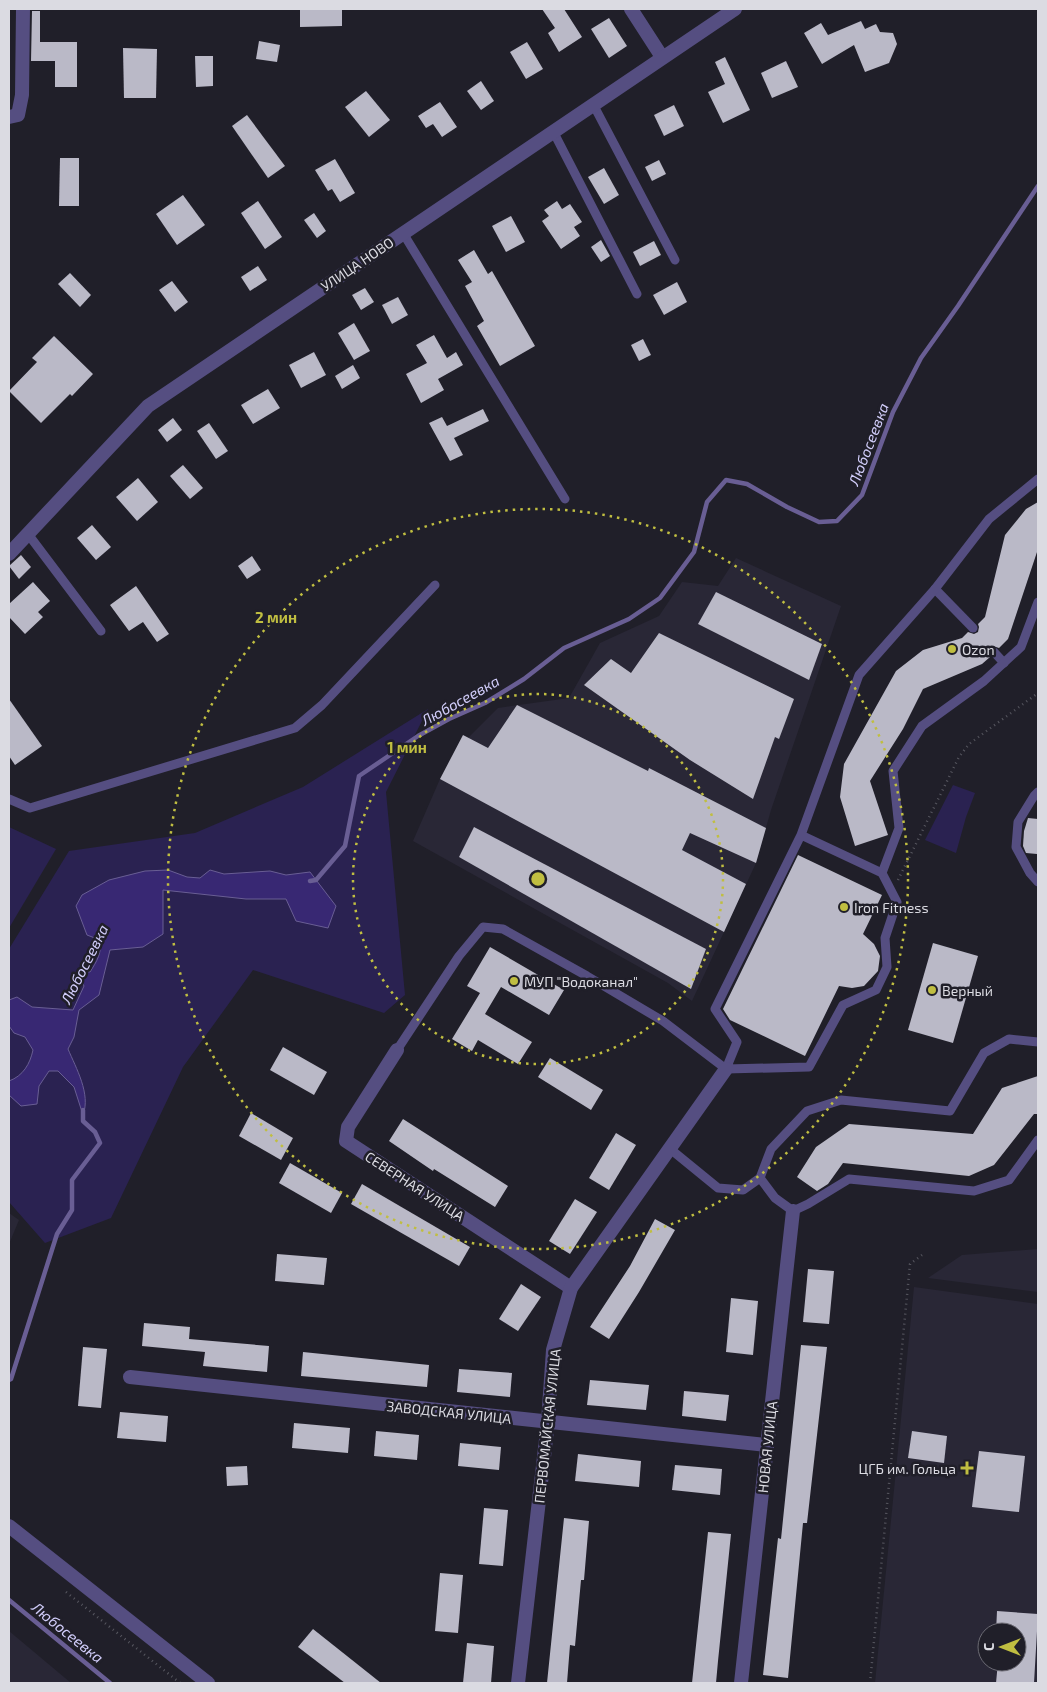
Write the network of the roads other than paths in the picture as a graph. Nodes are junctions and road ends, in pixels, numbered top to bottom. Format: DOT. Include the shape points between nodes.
graph roads {
  1 [pos="23,9"];
  2 [pos="631,9"];
  3 [pos="735,9"];
  4 [pos="662,57"];
  5 [pos="593,104"];
  6 [pos="9,118"];
  7 [pos="553,131"];
  8 [pos="403,233"];
  9 [pos="675,260"];
  10 [pos="637,294"];
  11 [pos="1038,479"];
  12 [pos="565,499"];
  13 [pos="28,534"];
  14 [pos="9,554"];
  15 [pos="435,585"];
  16 [pos="935,589"];
  17 [pos="1038,602"];
  18 [pos="973,628"];
  19 [pos="101,631"];
  20 [pos="994,652"];
  21 [pos="1004,663"];
  22 [pos="1038,792"];
  23 [pos="9,799"];
  24 [pos="801,835"];
  25 [pos="882,873"];
  26 [pos="1038,882"];
  27 [pos="1038,1042"];
  28 [pos="397,1050"];
  29 [pos="726,1069"];
  30 [pos="1038,1140"];
  31 [pos="669,1148"];
  32 [pos="760,1178"];
  33 [pos="793,1211"];
  34 [pos="571,1288"];
  35 [pos="130,1377"];
  36 [pos="548,1422"];
  37 [pos="767,1445"];
  38 [pos="9,1526"];
  39 [pos="208,1683"];
  40 [pos="518,1683"];
  41 [pos="741,1683"];
  1 -- 6 [label="street" via="22,96 18,115"];
  2 -- 4 [label="street"];
  3 -- 4 [label="street, УЛИЦА НОВО"];
  4 -- 5 [label="street, УЛИЦА НОВО"];
  5 -- 7 [label="street, УЛИЦА НОВО"];
  5 -- 9 [label="lane"];
  7 -- 8 [label="street, УЛИЦА НОВО"];
  7 -- 10 [label="lane"];
  8 -- 12 [label="lane"];
  8 -- 13 [label="street, УЛИЦА НОВО" via="148,406"];
  11 -- 16 [label="lane" via="989,519"];
  13 -- 14 [label="street, УЛИЦА НОВО"];
  13 -- 19 [label="lane"];
  15 -- 23 [label="lane" via="322,705 295,728 30,808"];
  16 -- 18 [label="lane"];
  16 -- 24 [label="lane" via="859,675"];
  17 -- 21 [label="lane" via="1021,647"];
  20 -- 21 [label="lane"];
  21 -- 25 [label="lane" via="922,726 893,771 899,828"];
  22 -- 26 [label="lane" via="1018,822 1016,847 1030,874"];
  24 -- 25 [label="lane"];
  24 -- 29 [label="lane" via="715,1009 737,1042"];
  25 -- 29 [label="lane" via="897,902 885,938 887,967 876,990 843,1005 809,1068"];
  27 -- 32 [label="lane" via="1008,1039 984,1053 950,1111 841,1100 807,1110 771,1149"];
  28 -- 29 [label="lane" via="459,956 483,927 504,928 663,1022"];
  28 -- 34 [label="street, СЕВЕРНАЯ УЛИЦА" via="348,1127 346,1141"];
  29 -- 31 [label="street, ПЕРВОМАЙСКАЯ УЛИЦА"];
  30 -- 33 [label="lane" via="1009,1180 974,1191 849,1180"];
  31 -- 32 [label="lane" via="718,1188 743,1190"];
  31 -- 34 [label="street, ПЕРВОМАЙСКАЯ УЛИЦА"];
  32 -- 33 [label="lane" via="775,1198"];
  33 -- 37 [label="street, НОВАЯ УЛИЦА"];
  34 -- 36 [label="street, ПЕРВОМАЙСКАЯ УЛИЦА" via="554,1350"];
  35 -- 36 [label="street, ЗАВОДСКАЯ УЛИЦА"];
  36 -- 37 [label="street, ЗАВОДСКАЯ УЛИЦА"];
  36 -- 40 [label="street, ПЕРВОМАЙСКАЯ УЛИЦА"];
  37 -- 41 [label="street, НОВАЯ УЛИЦА"];
  38 -- 39 [label="street"];
}
